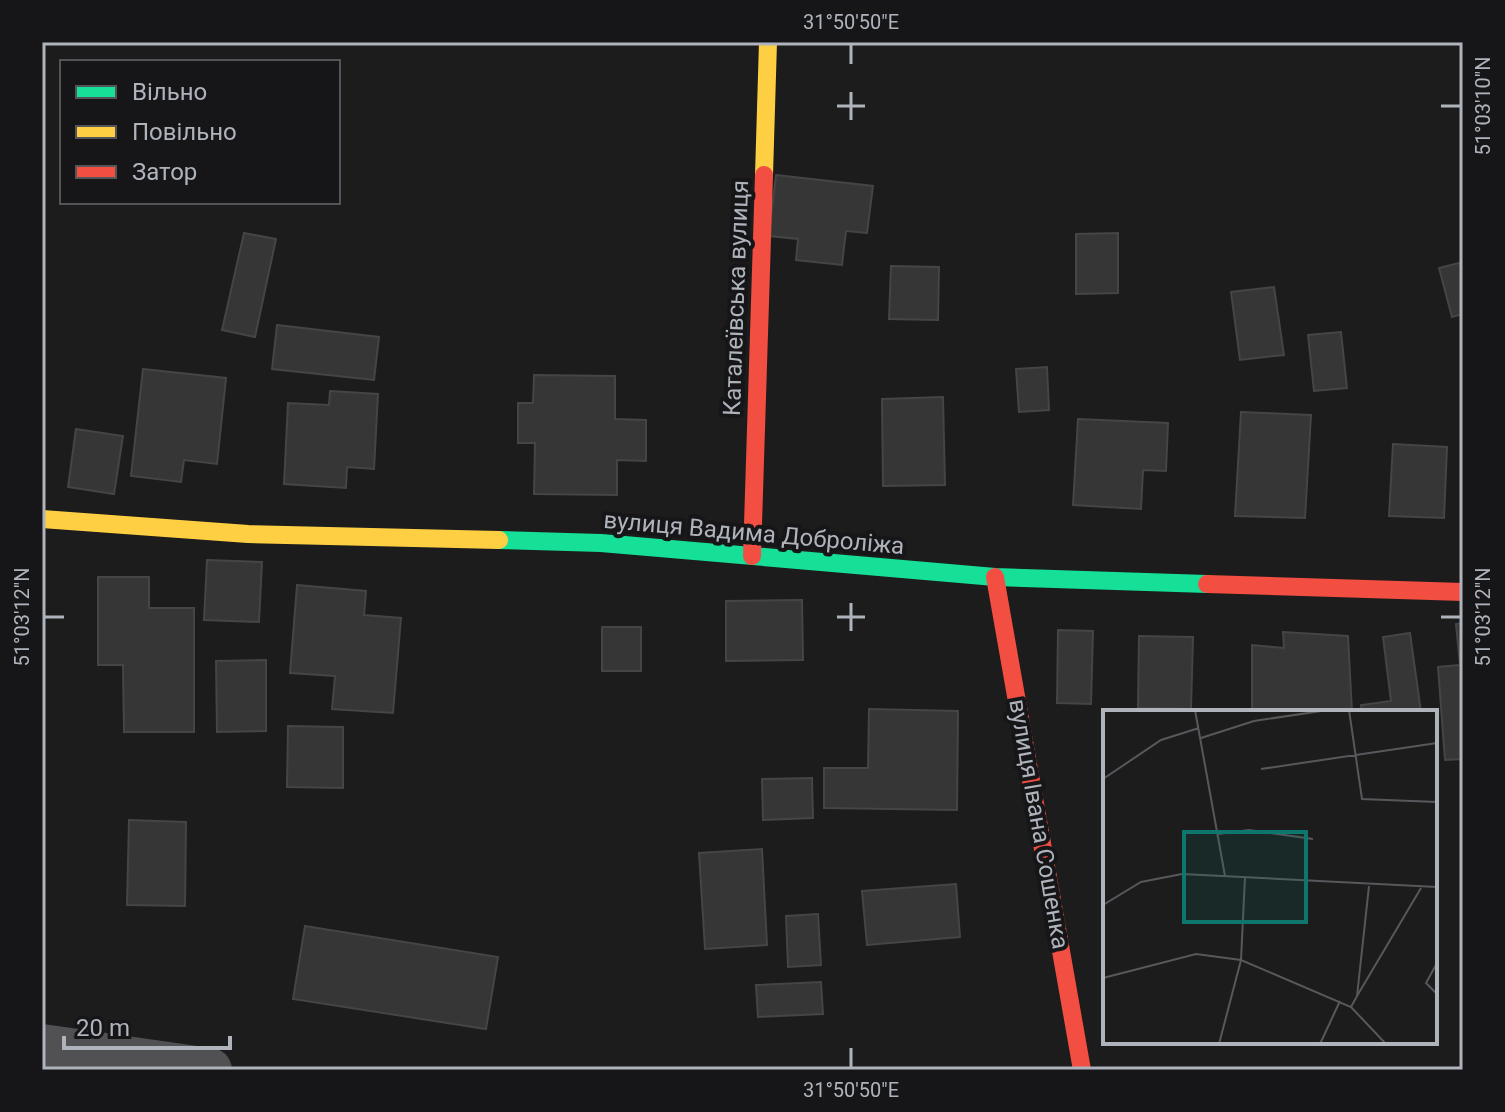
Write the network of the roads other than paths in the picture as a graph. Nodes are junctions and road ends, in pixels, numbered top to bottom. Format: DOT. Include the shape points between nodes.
graph roads {
  1 [pos="768,42"];
  2 [pos="42,519"];
  3 [pos="752,556"];
  4 [pos="995,577"];
  5 [pos="1463,592"];
  6 [pos="42,1046"];
  7 [pos="210,1070"];
  8 [pos="1082,1070"];
  1 -- 3 [label="street, Каталеївська вулиця"];
  2 -- 3 [label="street, вулиця Вадима Доброліжа" via="248,534 601,543"];
  3 -- 4 [label="street, вулиця Вадима Доброліжа"];
  4 -- 5 [label="street, вулиця Вадима Доброліжа"];
  4 -- 8 [label="street, вулиця Івана Сошенка"];
  6 -- 7 [label="street"];
}
